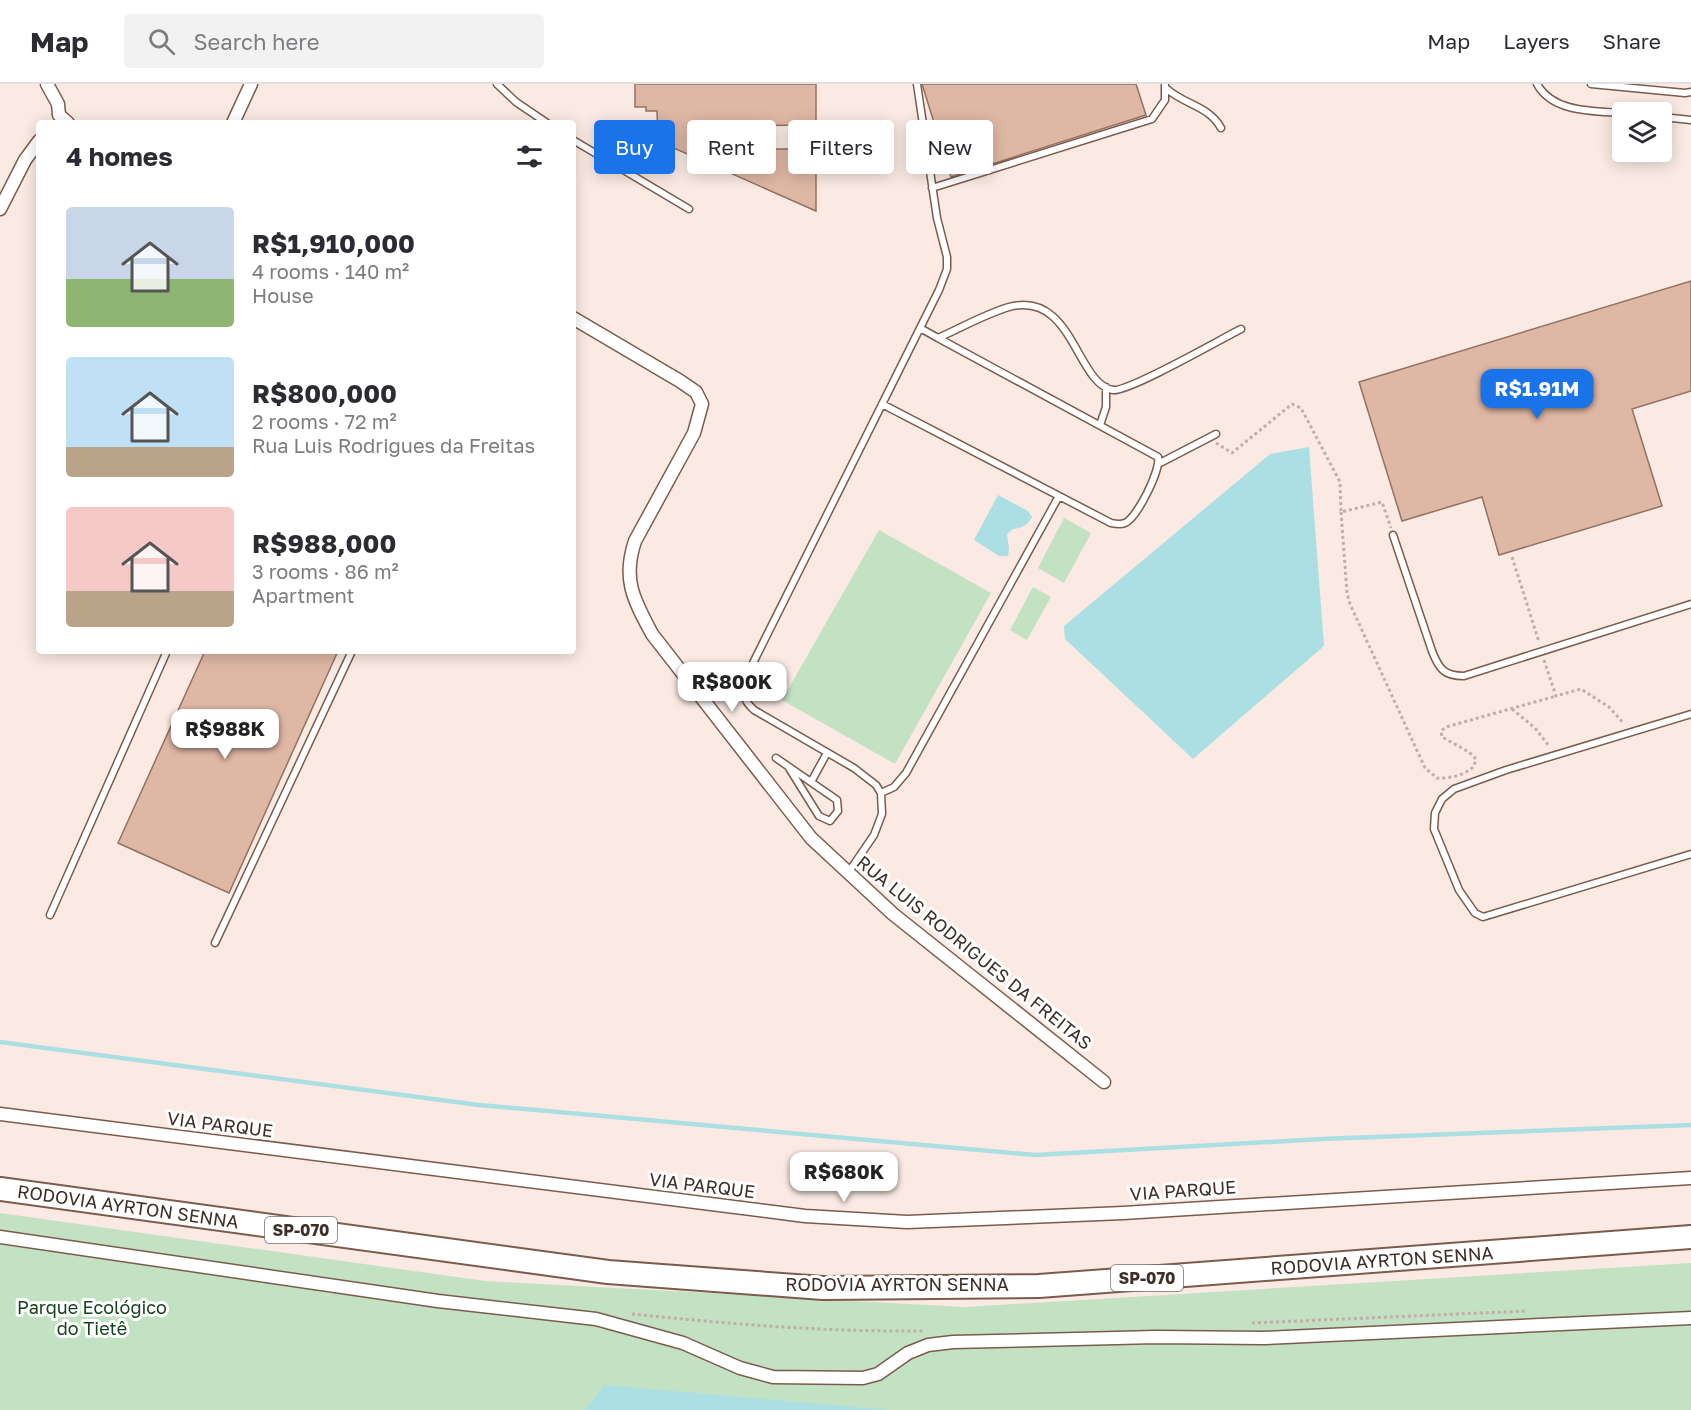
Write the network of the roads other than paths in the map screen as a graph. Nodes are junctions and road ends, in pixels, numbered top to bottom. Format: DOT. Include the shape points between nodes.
graph roads {
  1 [pos="46,84"];
  2 [pos="251,84"];
  3 [pos="497,84"];
  4 [pos="917,84"];
  5 [pos="1537,84"];
  6 [pos="1591,84"];
  7 [pos="1166,87"];
  8 [pos="1691,92"];
  9 [pos="1612,112"];
  10 [pos="1672,118"];
  11 [pos="60,120"];
  12 [pos="234,120"];
  13 [pos="543,120"];
  14 [pos="1691,120"];
  15 [pos="1221,128"];
  16 [pos="576,142"];
  17 [pos="36,145"];
  18 [pos="932,188"];
  19 [pos="689,209"];
  20 [pos="0,210"];
  21 [pos="576,320"];
  22 [pos="920,328"];
  23 [pos="1241,329"];
  24 [pos="938,338"];
  25 [pos="1106,387"];
  26 [pos="882,404"];
  27 [pos="1100,425"];
  28 [pos="1214,436"];
  29 [pos="1160,463"];
  30 [pos="1059,496"];
  31 [pos="1393,535"];
  32 [pos="1691,604"];
  33 [pos="166,654"];
  34 [pos="351,654"];
  35 [pos="1691,714"];
  36 [pos="827,753"];
  37 [pos="776,758"];
  38 [pos="789,768"];
  39 [pos="811,782"];
  40 [pos="881,793"];
  41 [pos="1691,854"];
  42 [pos="848,874"];
  43 [pos="50,915"];
  44 [pos="215,943"];
  45 [pos="1104,1082"];
  46 [pos="0,1114"];
  47 [pos="1691,1178"];
  48 [pos="0,1189"];
  49 [pos="0,1237"];
  50 [pos="1691,1237"];
  51 [pos="1691,1318"];
  1 -- 11 [label="street" via="58,104"];
  2 -- 12 [label="street"];
  3 -- 13 [label="lane"];
  4 -- 18 [label="lane"];
  5 -- 9 [label="lane" via="1541,92 1560,104"];
  6 -- 8 [label="lane"];
  7 -- 15 [label="lane" via="1175,97 1206,110"];
  7 -- 18 [label="lane" via="1161,110 1152,119"];
  10 -- 14 [label="lane"];
  16 -- 19 [label="lane"];
  17 -- 20 [label="street"];
  18 -- 22 [label="lane" via="947,269"];
  21 -- 42 [label="street, RUA LUIS RODRIGUES DA FREITAS" via="680,381 696,392 702,404 694,433 634,541 628,561 629,583 652,634 811,838"];
  22 -- 24 [label="lane"];
  22 -- 26 [label="lane"];
  23 -- 25 [label="lane" via="1133,384 1117,390"];
  24 -- 25 [label="lane" via="1010,307 1038,309 1062,325 1090,372"];
  24 -- 27 [label="lane"];
  25 -- 27 [label="lane" via="1106,407"];
  26 -- 30 [label="lane"];
  26 -- 36 [label="lane" via="744,686 744,698 754,710"];
  27 -- 29 [label="lane" via="1152,452"];
  28 -- 29 [label="lane"];
  29 -- 30 [label="lane" via="1133,517 1126,523 1111,523"];
  30 -- 40 [label="lane" via="906,773 894,787"];
  31 -- 32 [label="lane" via="1432,651 1440,669 1452,676 1464,676"];
  33 -- 43 [label="lane"];
  34 -- 44 [label="lane"];
  35 -- 41 [label="lane" via="1465,784 1442,800 1435,813 1434,829 1459,890 1475,913 1483,916"];
  36 -- 39 [label="lane"];
  36 -- 40 [label="lane" via="870,779"];
  37 -- 38 [label="lane"];
  38 -- 39 [label="lane"];
  38 -- 39 [label="lane" via="819,816 830,821 838,810 837,800"];
  40 -- 42 [label="lane" via="884,804 874,835"];
  42 -- 45 [label="street, RUA LUIS RODRIGUES DA FREITAS"];
  46 -- 47 [label="street, VIA PARQUE" via="793,1215 907,1222 1122,1213"];
  48 -- 50 [label="highway, RODOVIA AYRTON SENNA / SP-070" via="602,1271 823,1288 1039,1286"];
  49 -- 51 [label="street" via="438,1301 596,1319 662,1336 773,1377 862,1378 878,1374 908,1353 928,1345 953,1342 1264,1338"];
}
